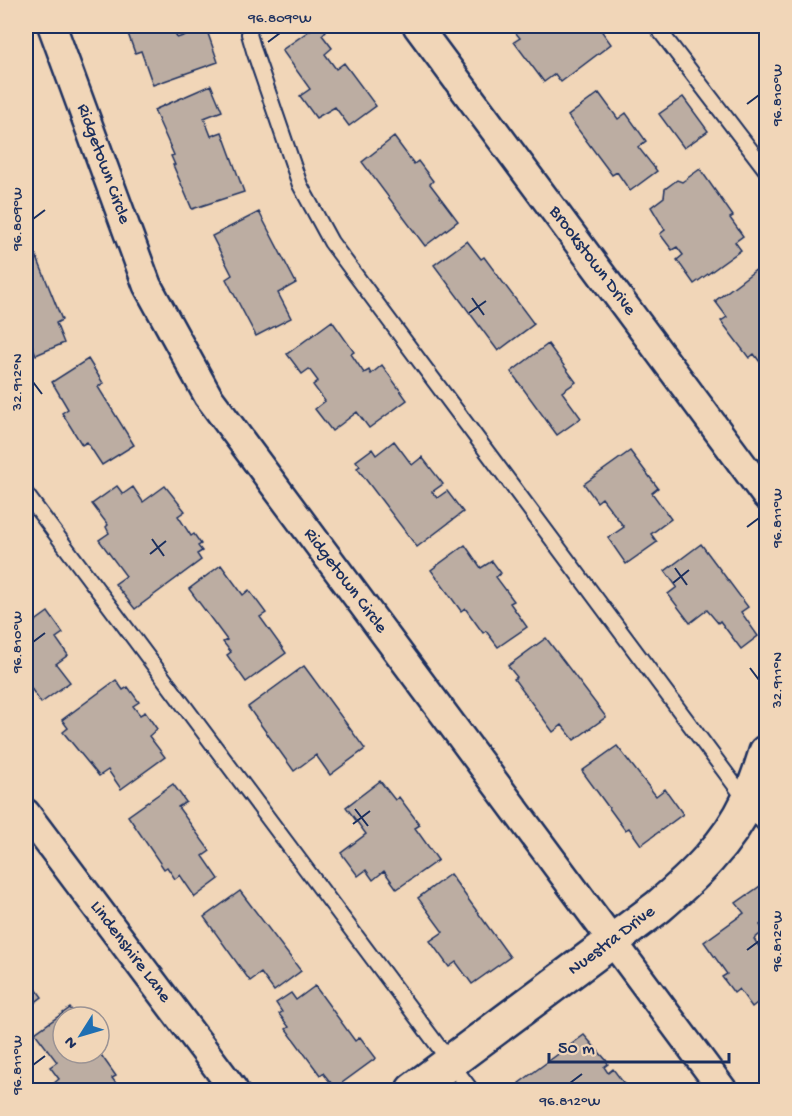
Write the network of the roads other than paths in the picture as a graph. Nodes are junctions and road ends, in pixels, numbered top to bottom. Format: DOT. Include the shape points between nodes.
graph roads {
  1 [pos="52,26"];
  2 [pos="251,26"];
  3 [pos="417,26"];
  4 [pos="656,26"];
  5 [pos="766,170"];
  6 [pos="26,494"];
  7 [pos="766,496"];
  8 [pos="766,752"];
  9 [pos="26,813"];
  10 [pos="757,814"];
  11 [pos="612,940"];
  12 [pos="451,1063"];
  13 [pos="234,1090"];
  14 [pos="413,1090"];
  15 [pos="471,1090"];
  16 [pos="723,1090"];
  1 -- 11 [label="street, Ridgetown Circle" via="147,285 208,396"];
  2 -- 10 [label="lane" via="254,51 300,185 331,242"];
  3 -- 7 [label="street, Brookstown Drive"];
  4 -- 5 [label="lane"];
  6 -- 12 [label="lane"];
  8 -- 10 [label="street, Nuestra Drive"];
  9 -- 13 [label="street, Lindenshire Lane"];
  10 -- 11 [label="street, Nuestra Drive" via="727,837 693,877 658,908"];
  11 -- 12 [label="street, Nuestra Drive"];
  11 -- 16 [label="street, Ridgetown Circle"];
  12 -- 14 [label="street, Nuestra Drive"];
  12 -- 15 [label="lane"];
}
